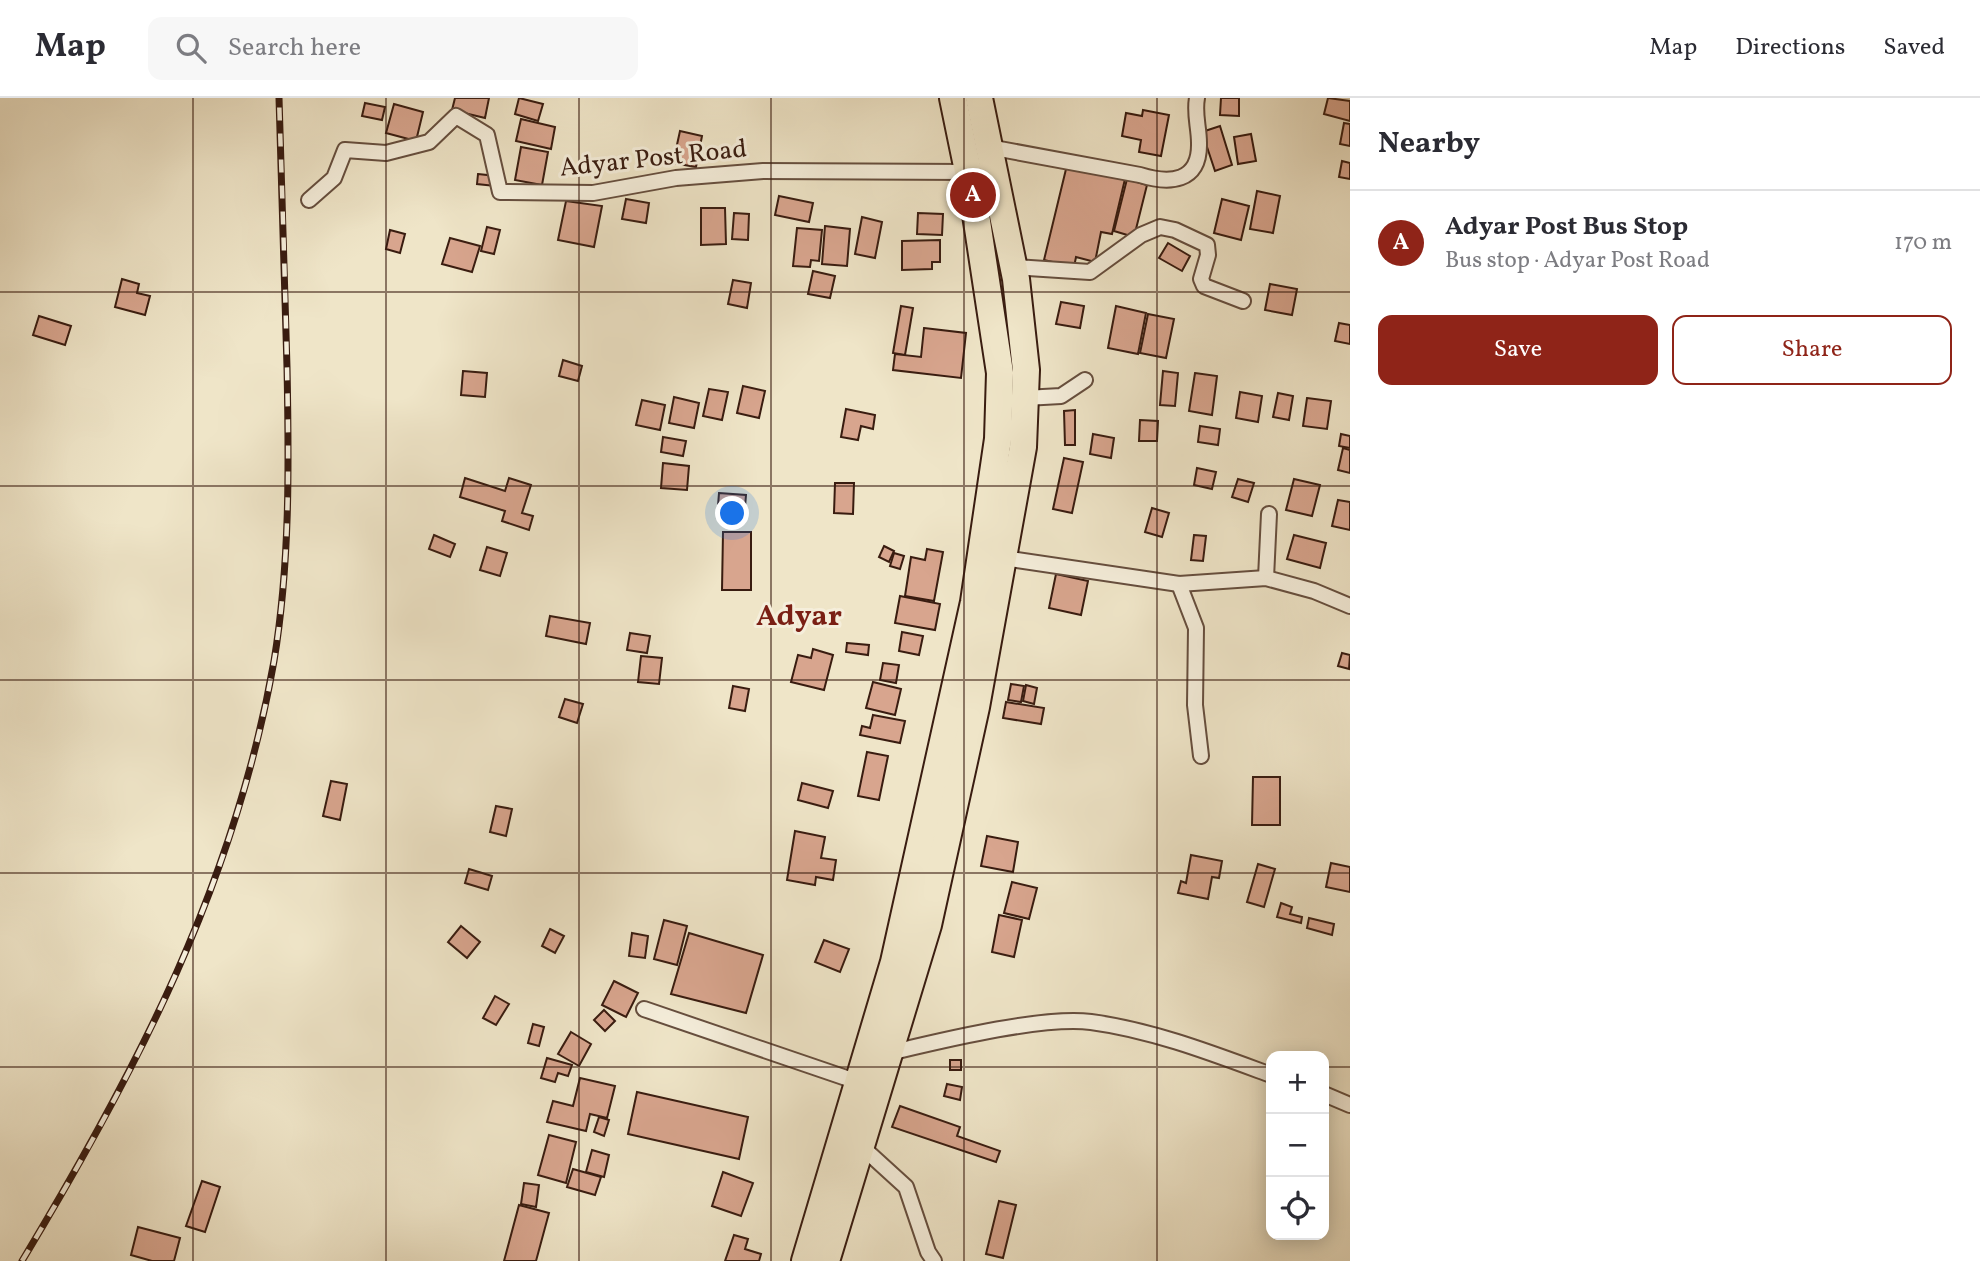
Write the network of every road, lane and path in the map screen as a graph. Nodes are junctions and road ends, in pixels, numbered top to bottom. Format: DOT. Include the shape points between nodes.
graph roads {
  1 [pos="953,98"];
  2 [pos="979,98"];
  3 [pos="1196,98"];
  4 [pos="989,147"];
  5 [pos="967,172"];
  6 [pos="309,200"];
  7 [pos="1014,267"];
  8 [pos="1243,301"];
  9 [pos="1085,380"];
  10 [pos="1025,398"];
  11 [pos="1269,514"];
  12 [pos="1003,558"];
  13 [pos="1266,578"];
  14 [pos="1179,584"];
  15 [pos="1350,606"];
  16 [pos="1200,756"];
  17 [pos="644,1009"];
  18 [pos="889,1053"];
  19 [pos="1266,1073"];
  20 [pos="858,1082"];
  21 [pos="1329,1096"];
  22 [pos="1350,1105"];
  23 [pos="861,1146"];
  24 [pos="806,1261"];
  25 [pos="826,1261"];
  26 [pos="934,1261"];
  1 -- 5 [label="highway"];
  2 -- 4 [label="highway"];
  3 -- 4 [label="street" via="1196,163 1187,175 1164,183"];
  4 -- 7 [label="highway"];
  5 -- 6 [label="street, Adyar Post Road" via="763,170 676,178 593,193 500,192 487,135 456,116 429,142 386,153 345,150 334,178"];
  5 -- 20 [label="highway" via="1000,373 998,439 974,602 894,962"];
  7 -- 8 [label="street" via="1090,272 1141,235 1167,227 1207,245 1201,279 1204,286"];
  7 -- 10 [label="highway"];
  9 -- 10 [label="street" via="1061,396"];
  10 -- 12 [label="highway" via="1023,447"];
  11 -- 13 [label="street"];
  12 -- 14 [label="street"];
  12 -- 18 [label="highway" via="928,925"];
  13 -- 14 [label="street"];
  13 -- 15 [label="street"];
  14 -- 16 [label="street" via="1196,628"];
  17 -- 20 [label="street"];
  18 -- 19 [label="street" via="1027,1027 1089,1022 1150,1035"];
  18 -- 23 [label="highway"];
  20 -- 24 [label="highway"];
  21 -- 22 [label="street"];
  23 -- 25 [label="highway"];
  23 -- 26 [label="street" via="906,1187"];
}
